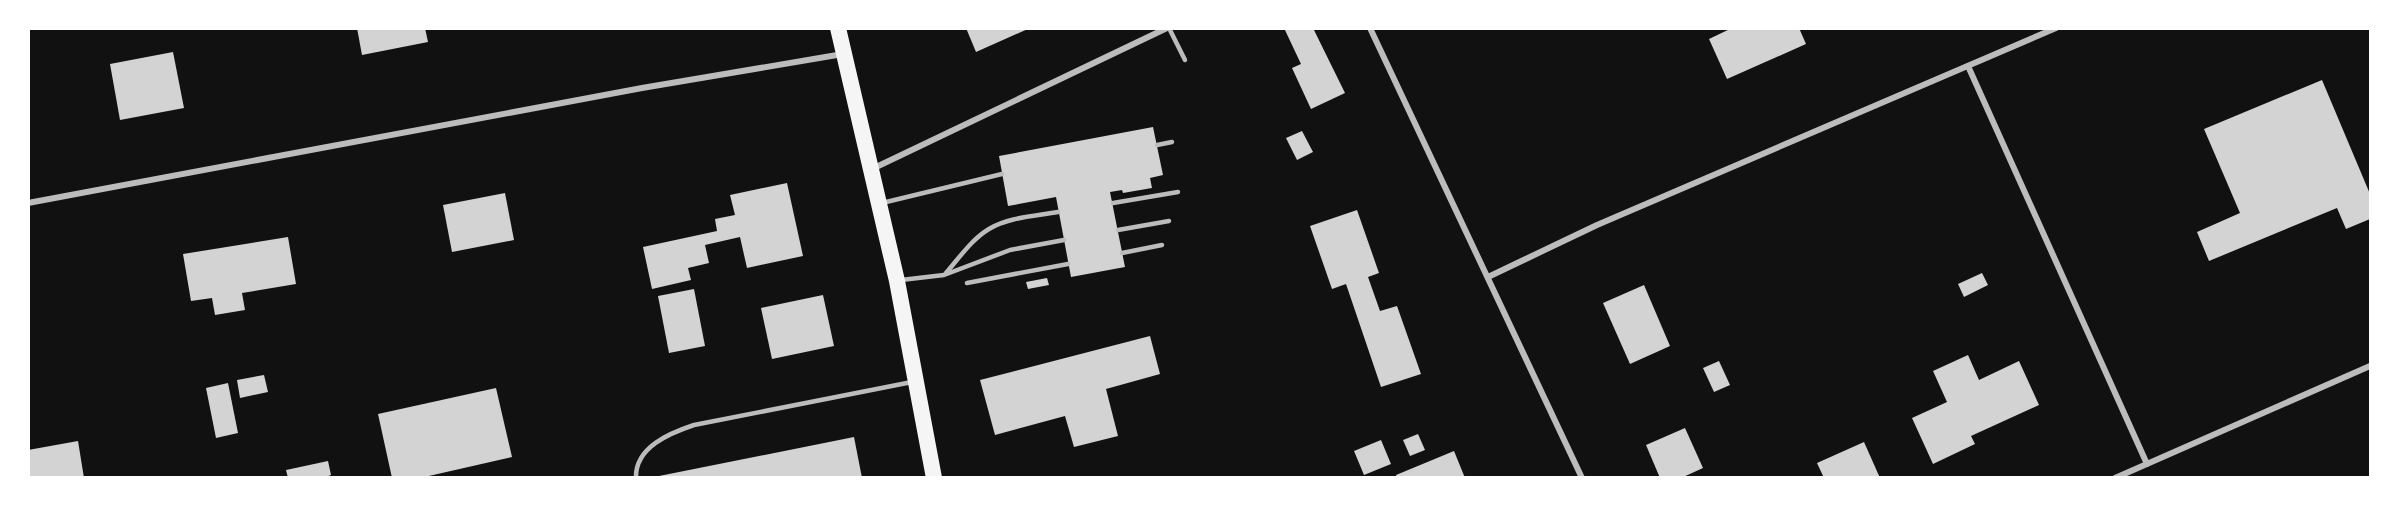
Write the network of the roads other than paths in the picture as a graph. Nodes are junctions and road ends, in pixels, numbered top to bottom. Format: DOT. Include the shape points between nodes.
graph roads {
  1 [pos="838,28"];
  2 [pos="1168,28"];
  3 [pos="1370,28"];
  4 [pos="2056,28"];
  5 [pos="844,54"];
  6 [pos="1185,60"];
  7 [pos="1968,66"];
  8 [pos="1172,142"];
  9 [pos="1157,145"];
  10 [pos="872,169"];
  11 [pos="1002,174"];
  12 [pos="1178,192"];
  13 [pos="28,203"];
  14 [pos="1113,203"];
  15 [pos="879,204"];
  16 [pos="1058,212"];
  17 [pos="1169,221"];
  18 [pos="1118,230"];
  19 [pos="1064,240"];
  20 [pos="1162,245"];
  21 [pos="1122,253"];
  22 [pos="1068,264"];
  23 [pos="944,274"];
  24 [pos="1488,277"];
  25 [pos="897,281"];
  26 [pos="967,283"];
  27 [pos="2370,366"];
  28 [pos="917,381"];
  29 [pos="2147,464"];
  30 [pos="636,477"];
  31 [pos="934,477"];
  32 [pos="1582,477"];
  33 [pos="2115,477"];
  1 -- 5 [label="highway"];
  2 -- 6 [label="lane"];
  2 -- 10 [label="street"];
  3 -- 24 [label="street"];
  4 -- 7 [label="street"];
  5 -- 10 [label="highway"];
  5 -- 13 [label="street"];
  7 -- 24 [label="street" via="1597,225"];
  7 -- 29 [label="street"];
  8 -- 9 [label="lane"];
  10 -- 15 [label="highway"];
  11 -- 15 [label="lane"];
  12 -- 14 [label="lane"];
  15 -- 25 [label="highway"];
  16 -- 23 [label="lane" via="989,229"];
  17 -- 18 [label="lane"];
  19 -- 23 [label="lane" via="1010,250"];
  20 -- 21 [label="lane"];
  22 -- 26 [label="lane"];
  23 -- 25 [label="lane"];
  24 -- 32 [label="street"];
  25 -- 28 [label="highway"];
  27 -- 29 [label="street"];
  28 -- 30 [label="lane" via="671,433 641,456"];
  28 -- 31 [label="highway"];
  29 -- 33 [label="street"];
}
